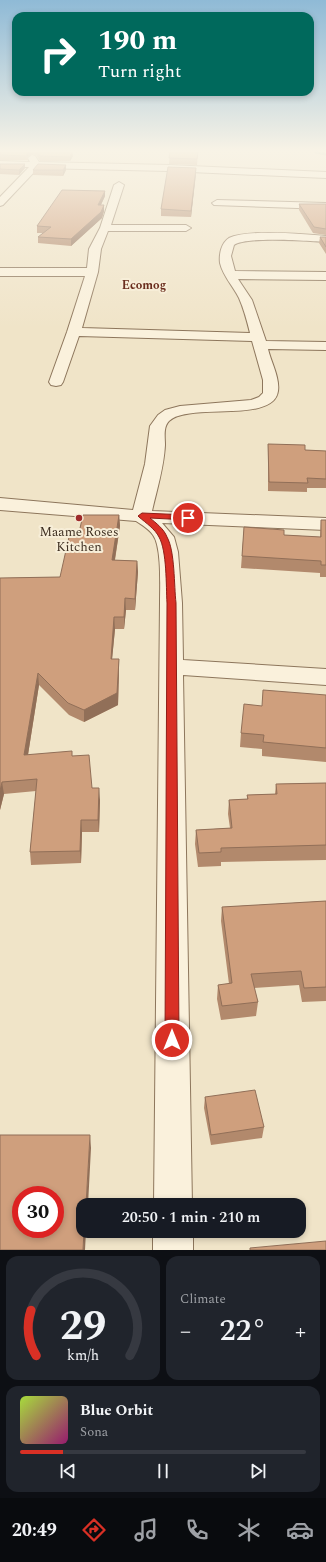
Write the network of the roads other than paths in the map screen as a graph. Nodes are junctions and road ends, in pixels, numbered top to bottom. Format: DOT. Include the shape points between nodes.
graph roads {
  1 [pos="111,210"];
  2 [pos="105,228"];
  3 [pos="186,228"];
  4 [pos="326,239"];
  5 [pos="0,272"];
  6 [pos="92,272"];
  7 [pos="232,276"];
  8 [pos="326,276"];
  9 [pos="74,332"];
  10 [pos="258,341"];
  11 [pos="326,346"];
  12 [pos="56,382"];
  13 [pos="0,504"];
  14 [pos="142,516"];
  15 [pos="326,524"];
  16 [pos="171,667"];
  17 [pos="326,677"];
  18 [pos="173,1198"];
  19 [pos="173,1238"];
  20 [pos="174,1250"];
  1 -- 2 [label="street"];
  2 -- 3 [label="street"];
  2 -- 6 [label="street" via="95,249"];
  4 -- 7 [label="street" via="234,239 225,254"];
  5 -- 6 [label="street"];
  6 -- 9 [label="street"];
  7 -- 8 [label="street"];
  7 -- 10 [label="street" via="245,298"];
  9 -- 10 [label="street"];
  9 -- 12 [label="street"];
  10 -- 11 [label="street"];
  10 -- 14 [label="street" via="272,386 270,395 265,400 251,404 184,410 172,412 164,418 158,426 154,462"];
  13 -- 14 [label="street"];
  14 -- 15 [label="street"];
  14 -- 16 [label="street" via="164,537 168,555"];
  16 -- 17 [label="street"];
  16 -- 18 [label="street"];
  19 -- 20 [label="street"];
}
